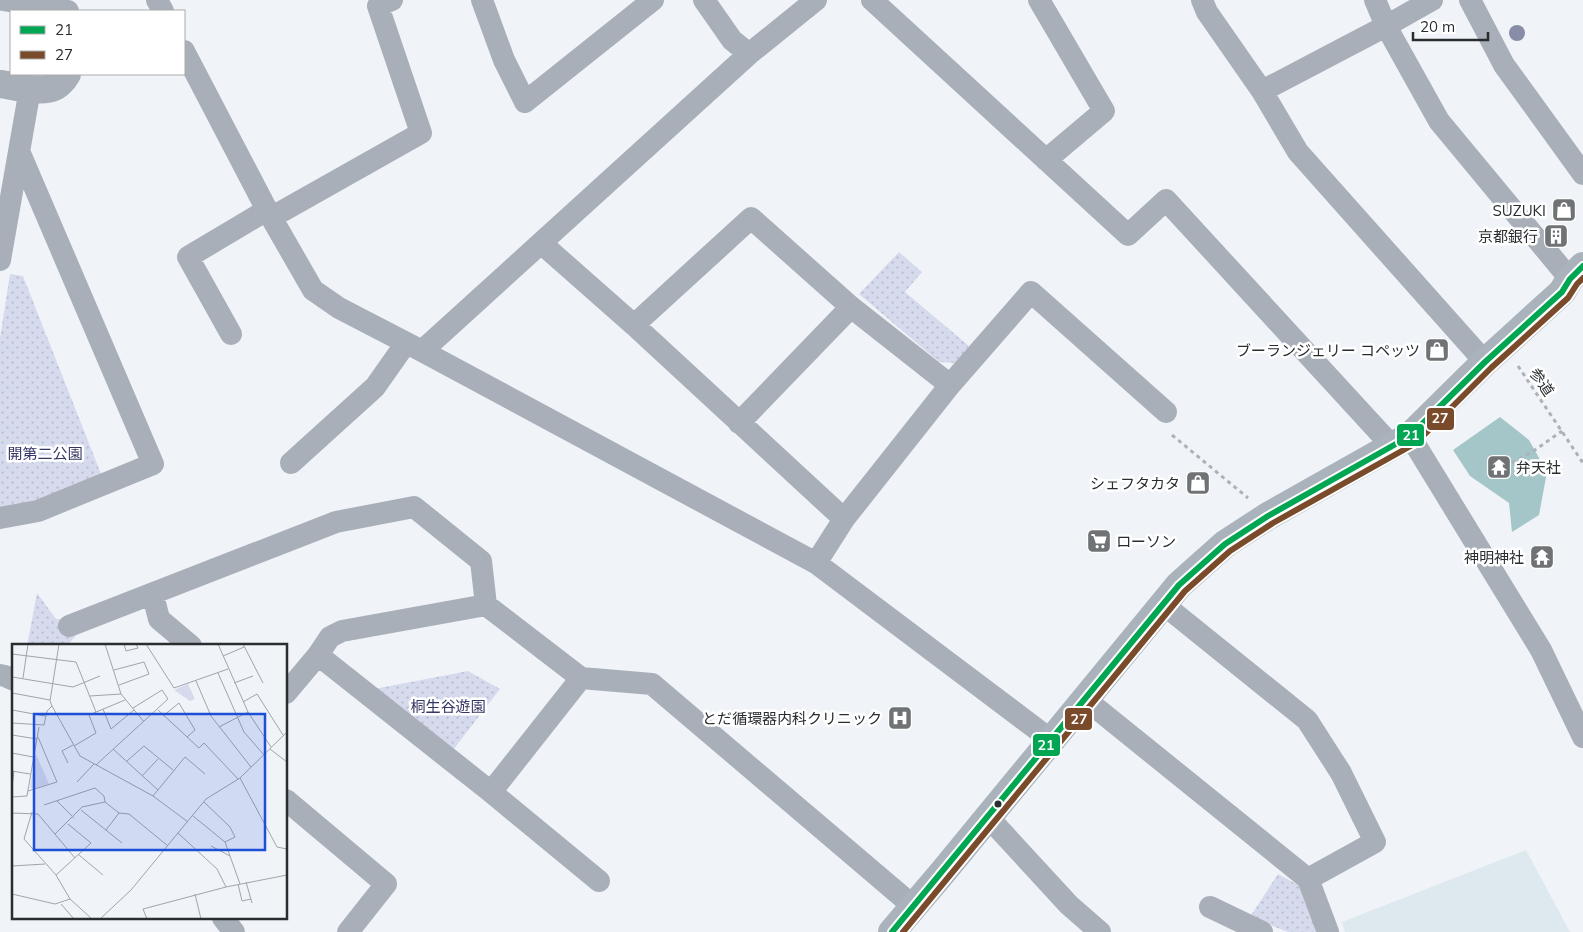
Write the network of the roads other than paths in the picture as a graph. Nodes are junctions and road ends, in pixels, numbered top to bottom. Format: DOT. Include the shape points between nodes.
graph roads {
  1 [pos="3,0"];
  2 [pos="392,0"];
  3 [pos="482,0"];
  4 [pos="653,0"];
  5 [pos="704,0"];
  6 [pos="816,0"];
  7 [pos="1039,0"];
  8 [pos="1202,0"];
  9 [pos="1375,0"];
  10 [pos="1432,0"];
  11 [pos="1470,0"];
  12 [pos="884,4"];
  13 [pos="62,10"];
  14 [pos="1386,26"];
  15 [pos="185,53"];
  16 [pos="749,54"];
  17 [pos="66,75"];
  18 [pos="0,84"];
  19 [pos="30,89"];
  20 [pos="1262,91"];
  21 [pos="1046,160"];
  22 [pos="12,164"];
  23 [pos="1583,174"];
  24 [pos="269,214"];
  25 [pos="541,243"];
  26 [pos="0,260"];
  27 [pos="1577,273"];
  28 [pos="851,307"];
  29 [pos="634,325"];
  30 [pos="231,334"];
  31 [pos="414,347"];
  32 [pos="1494,354"];
  33 [pos="950,385"];
  34 [pos="1166,412"];
  35 [pos="739,423"];
  36 [pos="1401,441"];
  37 [pos="291,463"];
  38 [pos="0,518"];
  39 [pos="844,519"];
  40 [pos="816,563"];
  41 [pos="153,595"];
  42 [pos="1164,604"];
  43 [pos="486,605"];
  44 [pos="69,626"];
  45 [pos="189,644"];
  46 [pos="318,655"];
  47 [pos="0,675"];
  48 [pos="581,678"];
  49 [pos="12,679"];
  50 [pos="288,690"];
  51 [pos="1085,699"];
  52 [pos="1583,737"];
  53 [pos="1051,740"];
  54 [pos="491,792"];
  55 [pos="288,802"];
  56 [pos="988,817"];
  57 [pos="1308,880"];
  58 [pos="599,881"];
  59 [pos="913,906"];
  60 [pos="1210,908"];
  61 [pos="225,920"];
  62 [pos="234,932"];
  63 [pos="348,932"];
  64 [pos="892,932"];
  65 [pos="1100,932"];
  66 [pos="1262,932"];
  67 [pos="1328,932"];
  1 -- 13 [label="street"];
  2 -- 24 [label="street" via="378,6 420,133"];
  3 -- 4 [label="street" via="504,60 524,102"];
  5 -- 16 [label="street" via="732,40"];
  6 -- 16 [label="street"];
  7 -- 21 [label="street" via="1104,111"];
  8 -- 20 [label="street"];
  9 -- 14 [label="street"];
  10 -- 14 [label="street"];
  11 -- 23 [label="street" via="1504,65"];
  12 -- 21 [label="street"];
  14 -- 20 [label="street"];
  14 -- 27 [label="street" via="1439,121"];
  15 -- 24 [label="street"];
  16 -- 25 [label="street"];
  17 -- 19 [label="street" via="55,87"];
  18 -- 19 [label="street"];
  19 -- 22 [label="street"];
  20 -- 32 [label="street" via="1298,152"];
  21 -- 36 [label="street" via="1128,235 1166,200"];
  22 -- 26 [label="street"];
  22 -- 38 [label="street" via="153,464 38,511"];
  24 -- 30 [label="street" via="188,257"];
  24 -- 31 [label="street" via="313,290 339,308"];
  25 -- 29 [label="street"];
  25 -- 31 [label="street"];
  27 -- 32 [label="main road" via="1562,292"];
  28 -- 29 [label="street" via="751,218"];
  28 -- 33 [label="street"];
  28 -- 35 [label="street"];
  29 -- 35 [label="street"];
  31 -- 37 [label="street" via="376,387"];
  31 -- 40 [label="street"];
  32 -- 36 [label="main road"];
  33 -- 34 [label="street" via="1031,292"];
  33 -- 39 [label="street"];
  35 -- 39 [label="street"];
  36 -- 42 [label="main road" via="1225,544 1179,585"];
  36 -- 52 [label="street" via="1541,650"];
  39 -- 40 [label="street"];
  40 -- 53 [label="street"];
  41 -- 43 [label="street" via="336,522 414,507 481,561"];
  41 -- 44 [label="street"];
  41 -- 45 [label="street" via="158,619"];
  42 -- 51 [label="main road"];
  42 -- 57 [label="street" via="1307,720 1341,773 1375,842"];
  43 -- 46 [label="street" via="342,631 330,637"];
  43 -- 48 [label="street"];
  46 -- 50 [label="street"];
  46 -- 54 [label="street"];
  47 -- 49 [label="street"];
  48 -- 54 [label="street"];
  48 -- 59 [label="street" via="652,684"];
  51 -- 53 [label="main road"];
  51 -- 57 [label="street"];
  53 -- 56 [label="main road"];
  54 -- 58 [label="street"];
  55 -- 63 [label="street" via="386,884"];
  56 -- 59 [label="main road"];
  56 -- 65 [label="street" via="1069,904"];
  57 -- 67 [label="street"];
  59 -- 64 [label="main road"];
  60 -- 66 [label="street"];
  61 -- 62 [label="street"];
}
